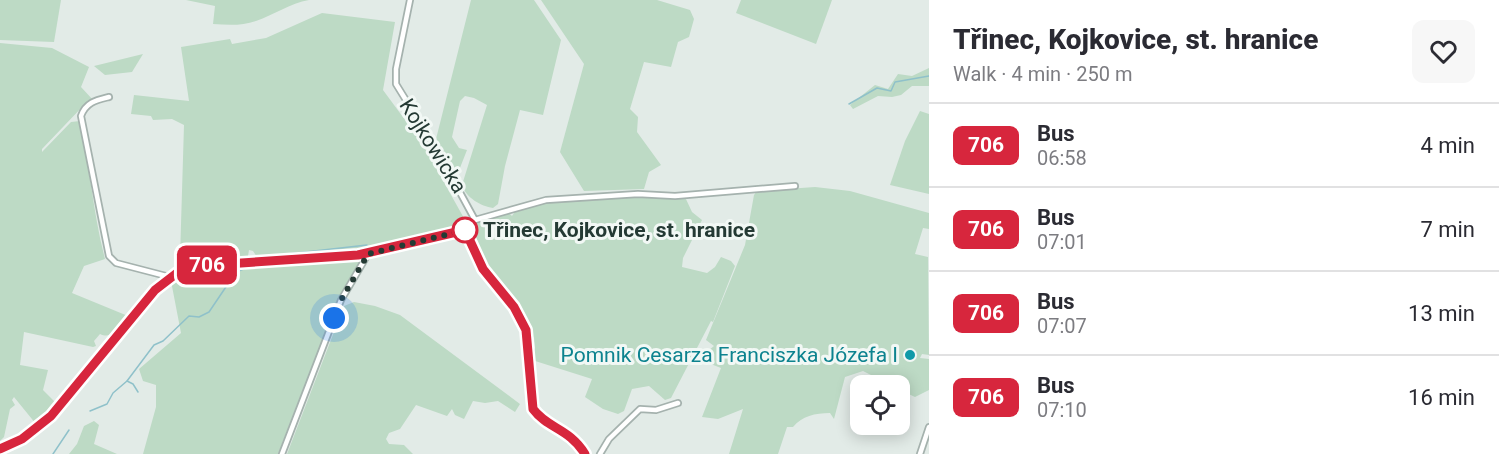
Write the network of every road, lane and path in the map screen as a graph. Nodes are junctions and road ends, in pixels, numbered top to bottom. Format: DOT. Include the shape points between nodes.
graph roads {
  1 [pos="410,0"];
  2 [pos="109,97"];
  3 [pos="795,186"];
  4 [pos="475,220"];
  5 [pos="465,230"];
  6 [pos="368,254"];
  7 [pos="170,277"];
  8 [pos="678,403"];
  9 [pos="929,427"];
  10 [pos="0,449"];
  11 [pos="282,454"];
  12 [pos="585,454"];
  13 [pos="600,454"];
  14 [pos="920,454"];
  1 -- 4 [label="street, Kojkowicka" via="396,84"];
  2 -- 7 [label="street" via="91,102 81,116 109,256 116,263"];
  3 -- 4 [label="street" via="675,196 638,194 546,200"];
  4 -- 5 [label="street"];
  5 -- 6 [label="street"];
  5 -- 12 [label="street" via="483,269 514,307 526,330 533,409 578,442"];
  6 -- 7 [label="street" via="197,266"];
  6 -- 11 [label="street" via="341,300"];
  7 -- 10 [label="street" via="51,416 22,439"];
  8 -- 13 [label="street" via="660,410 640,409 609,439"];
  9 -- 14 [label="street"];
}
